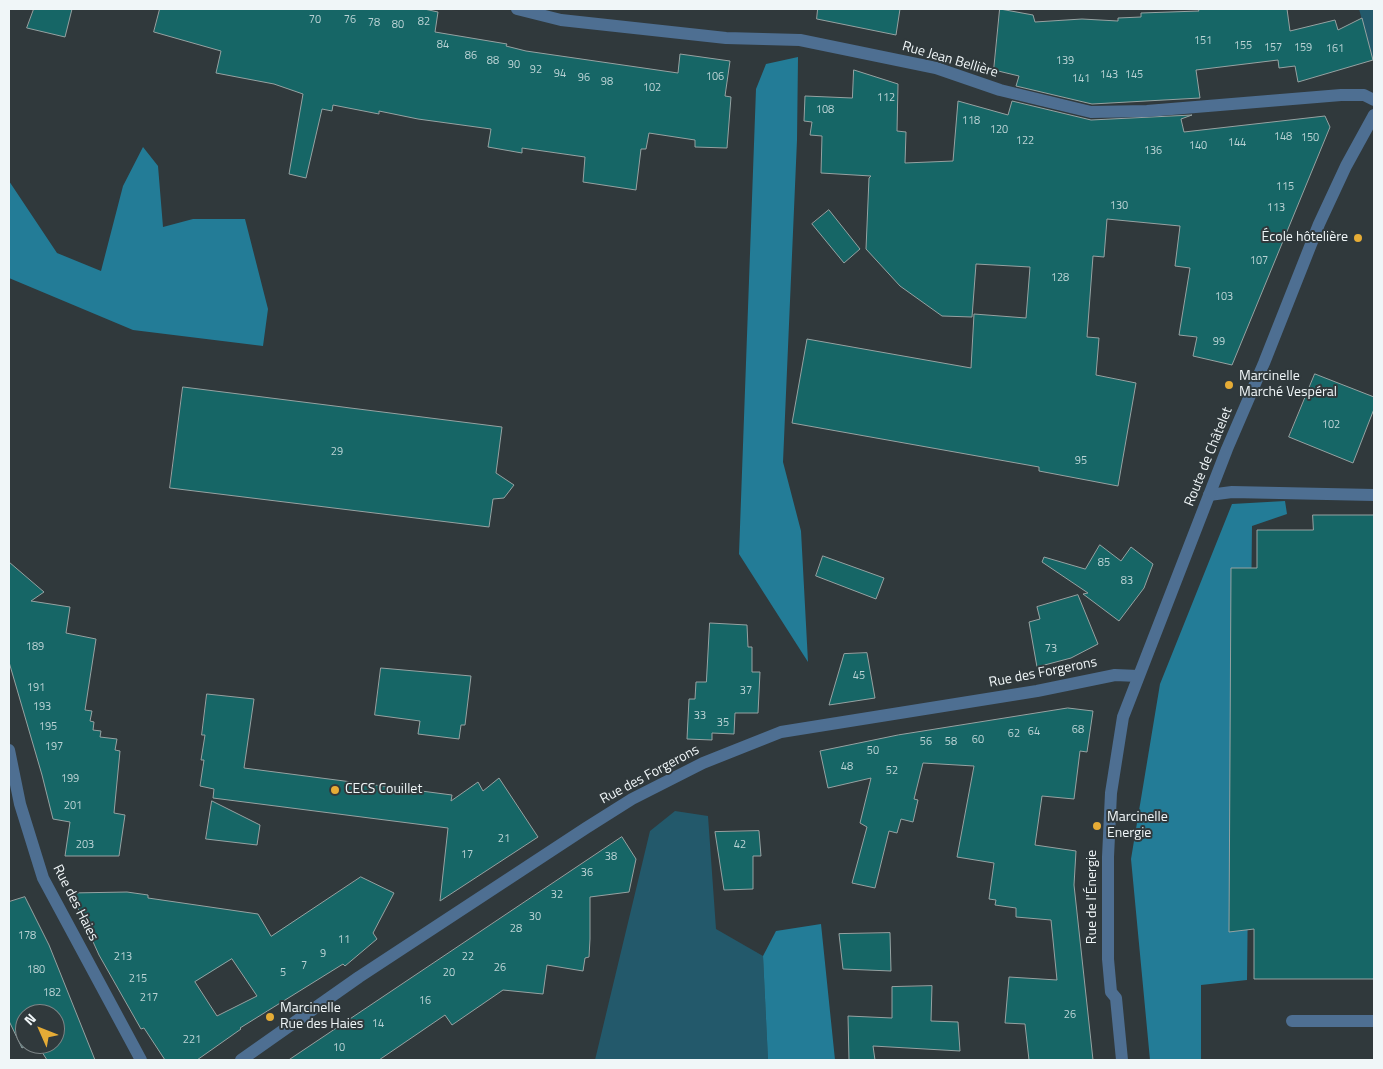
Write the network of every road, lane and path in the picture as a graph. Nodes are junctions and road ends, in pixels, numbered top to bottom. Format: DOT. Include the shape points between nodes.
graph roads {
  1 [pos="517,9"];
  2 [pos="1374,100"];
  3 [pos="1374,114"];
  4 [pos="1209,494"];
  5 [pos="1374,495"];
  6 [pos="1138,676"];
  7 [pos="9,750"];
  8 [pos="1292,1021"];
  9 [pos="1374,1022"];
  10 [pos="141,1060"];
  11 [pos="241,1060"];
  12 [pos="1122,1060"];
  1 -- 2 [label="street, Rue Jean Bellière" via="580,22 726,38 818,43 936,68 1000,90 1091,112 1148,111 1341,95 1364,95"];
  3 -- 4 [label="street, Route de Châtelet" via="1328,204"];
  4 -- 5 [label="street"];
  4 -- 6 [label="street, Route de Châtelet"];
  6 -- 11 [label="street, Rue des Forgerons" via="1115,674 1037,691 781,732 703,763 624,804 360,977"];
  6 -- 12 [label="street, Rue de l'Énergie" via="1119,738 1111,793 1108,857 1109,972 1111,992 1116,998"];
  7 -- 10 [label="street, Rue des Haies" via="20,804 43,878"];
  8 -- 9 [label="street"];
}
